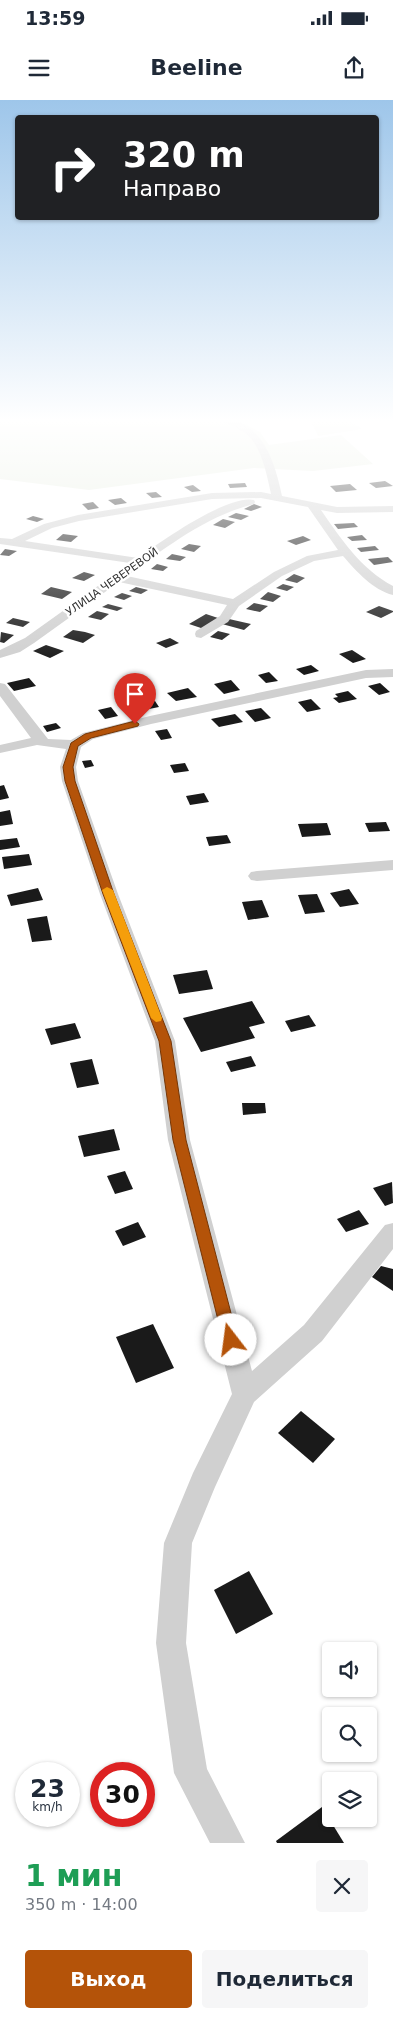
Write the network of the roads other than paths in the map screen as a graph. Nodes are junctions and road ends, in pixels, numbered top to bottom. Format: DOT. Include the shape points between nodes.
graph roads {
  1 [pos="179,500"];
  2 [pos="261,500"];
  3 [pos="291,500"];
  4 [pos="312,505"];
  5 [pos="393,509"];
  6 [pos="0,540"];
  7 [pos="14,542"];
  8 [pos="344,552"];
  9 [pos="138,561"];
  10 [pos="118,578"];
  11 [pos="393,591"];
  12 [pos="235,602"];
  13 [pos="201,634"];
  14 [pos="0,654"];
  15 [pos="393,673"];
  16 [pos="0,687"];
  17 [pos="41,740"];
  18 [pos="74,745"];
  19 [pos="0,749"];
  20 [pos="393,864"];
  21 [pos="257,876"];
  22 [pos="393,1232"];
  23 [pos="245,1394"];
  24 [pos="228,1843"];
  1 -- 7 [label="street, УЛИЦА ЧЕВЕРЕВОЙ" via="78,518 48,526"];
  2 -- 9 [label="street, УЛИЦА ЧЕВЕРЕВОЙ" via="240,503 217,512"];
  3 -- 4 [label="street, УЛИЦА ЧЕВЕРЕВОЙ"];
  4 -- 5 [label="street, УЛИЦА ЧЕВЕРЕВОЙ" via="337,510"];
  4 -- 8 [label="street"];
  6 -- 7 [label="street"];
  7 -- 9 [label="street"];
  8 -- 11 [label="street" via="380,585"];
  8 -- 12 [label="street" via="311,558 278,574"];
  9 -- 10 [label="street, УЛИЦА ЧЕВЕРЕВОЙ"];
  10 -- 12 [label="street"];
  10 -- 14 [label="street, УЛИЦА ЧЕВЕРЕВОЙ" via="23,645"];
  12 -- 13 [label="street" via="224,619"];
  15 -- 18 [label="street" via="366,674 169,716 88,736"];
  16 -- 17 [label="street"];
  17 -- 18 [label="street" via="43,743"];
  17 -- 19 [label="street"];
  18 -- 23 [label="street" via="68,767 70,781 165,1041 179,1140"];
  20 -- 21 [label="street"];
  22 -- 23 [label="street" via="313,1333"];
  23 -- 24 [label="street" via="178,1543 171,1644 191,1773"];
}
